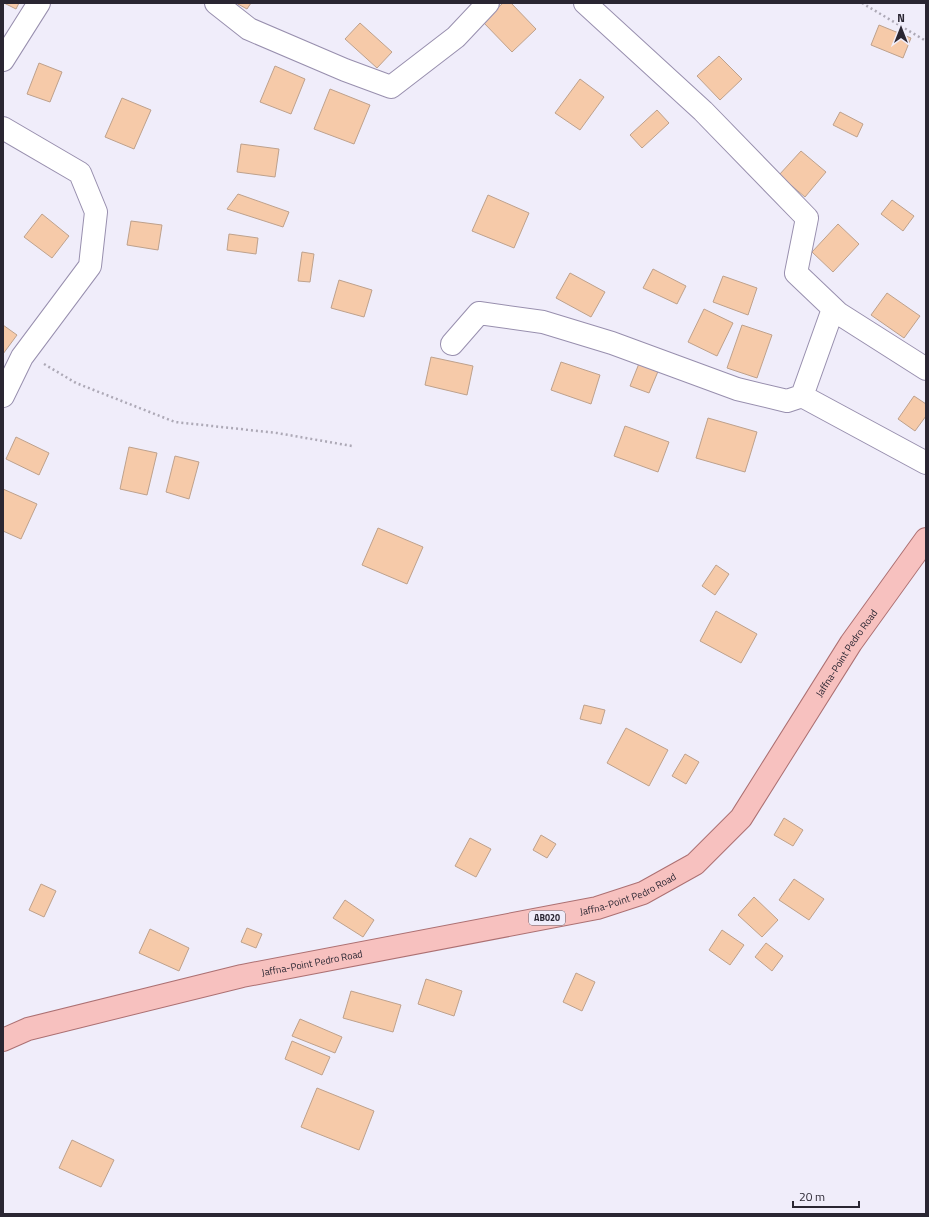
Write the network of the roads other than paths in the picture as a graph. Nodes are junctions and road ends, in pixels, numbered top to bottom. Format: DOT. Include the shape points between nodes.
graph roads {
  1 [pos="39,3"];
  2 [pos="216,3"];
  3 [pos="488,3"];
  4 [pos="584,3"];
  5 [pos="3,60"];
  6 [pos="3,128"];
  7 [pos="833,309"];
  8 [pos="452,344"];
  9 [pos="926,369"];
  10 [pos="3,396"];
  11 [pos="802,396"];
  12 [pos="926,463"];
  13 [pos="926,539"];
  14 [pos="3,1040"];
  1 -- 5 [label="street"];
  2 -- 3 [label="street" via="249,29 391,87 456,37"];
  4 -- 7 [label="street" via="703,111 807,218 796,273"];
  6 -- 10 [label="street" via="80,173 96,212 90,266 25,352"];
  7 -- 9 [label="street"];
  7 -- 11 [label="street"];
  8 -- 11 [label="street" via="479,313 543,322 612,343 737,389 787,401"];
  11 -- 12 [label="street"];
  13 -- 14 [label="main road, Jaffna-Point Pedro Road / AB020" via="852,643 741,818 695,864 644,894 597,908 242,976 28,1029"];
}
